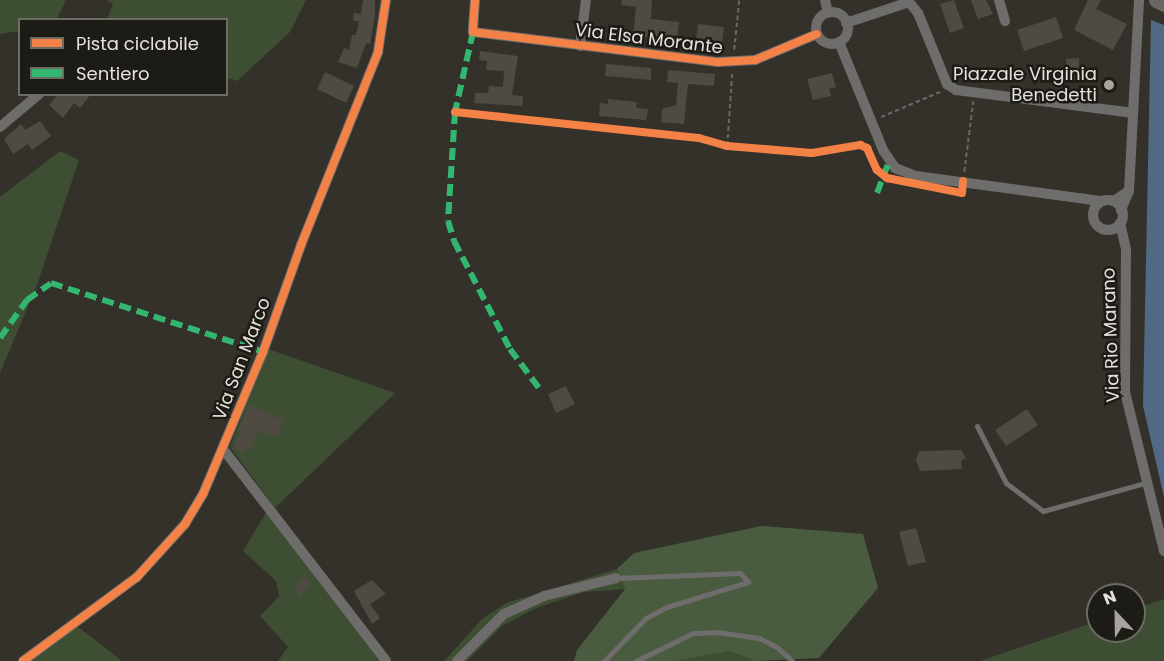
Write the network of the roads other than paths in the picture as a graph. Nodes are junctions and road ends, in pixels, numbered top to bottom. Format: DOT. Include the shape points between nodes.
graph roads {
  1 [pos="386,0"];
  2 [pos="475,0"];
  3 [pos="586,0"];
  4 [pos="825,0"];
  5 [pos="999,0"];
  6 [pos="1139,0"];
  7 [pos="1156,0"];
  8 [pos="1164,4"];
  9 [pos="828,13"];
  10 [pos="1005,21"];
  11 [pos="846,23"];
  12 [pos="817,34"];
  13 [pos="839,42"];
  14 [pos="580,46"];
  15 [pos="37,96"];
  16 [pos="1132,113"];
  17 [pos="0,127"];
  18 [pos="1080,198"];
  19 [pos="1112,204"];
  20 [pos="1093,215"];
  21 [pos="1120,223"];
  22 [pos="1107,229"];
  23 [pos="1125,258"];
  24 [pos="977,426"];
  25 [pos="223,449"];
  26 [pos="1148,482"];
  27 [pos="1164,551"];
  28 [pos="616,578"];
  29 [pos="23,661"];
  30 [pos="386,661"];
  31 [pos="457,661"];
  32 [pos="604,661"];
  33 [pos="636,661"];
  34 [pos="792,661"];
  1 -- 25 [label="street, Via San Marco" via="378,52"];
  2 -- 14 [label="street, Via Elsa Morante" via="473,32"];
  3 -- 14 [label="street"];
  4 -- 9 [label="street"];
  5 -- 10 [label="street"];
  6 -- 16 [label="street"];
  7 -- 8 [label="main road"];
  9 -- 11 [label="street" via="841,15"];
  9 -- 12 [label="street" via="816,24"];
  11 -- 13 [label="street" via="845,36"];
  11 -- 16 [label="street" via="909,2 918,13 951,87"];
  12 -- 13 [label="street" via="824,42"];
  12 -- 14 [label="street, Via Elsa Morante" via="755,60 733,63"];
  13 -- 18 [label="street" via="895,168 916,176"];
  15 -- 17 [label="street"];
  16 -- 19 [label="street" via="1129,191"];
  18 -- 19 [label="street"];
  18 -- 20 [label="street"];
  19 -- 20 [label="street"];
  19 -- 21 [label="street, Via Rio Marano"];
  20 -- 22 [label="street" via="1097,225"];
  21 -- 22 [label="street"];
  21 -- 23 [label="street, Via Rio Marano"];
  22 -- 23 [label="street"];
  23 -- 26 [label="street, Via Rio Marano" via="1125,392"];
  24 -- 26 [label="lane" via="1006,483 1043,511"];
  25 -- 29 [label="street, Via San Marco" via="193,511 163,550 137,576"];
  25 -- 30 [label="street"];
  26 -- 27 [label="street, Via Rio Marano"];
  28 -- 31 [label="street" via="544,596 504,614"];
  28 -- 32 [label="lane" via="740,573 748,582 675,604 646,618"];
  33 -- 34 [label="lane" via="682,637 717,632 759,638"];
}
